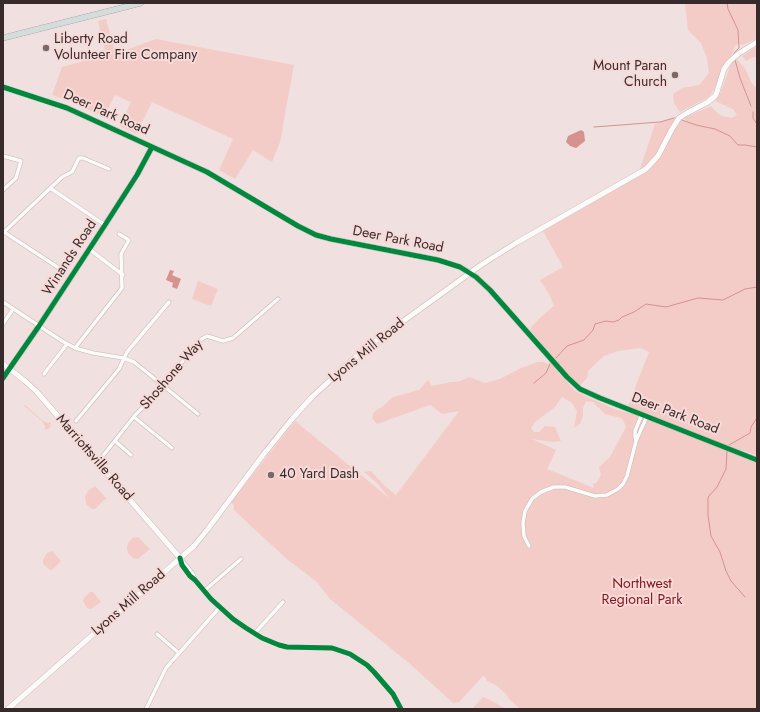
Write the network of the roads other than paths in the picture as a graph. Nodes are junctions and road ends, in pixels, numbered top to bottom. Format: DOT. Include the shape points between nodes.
graph roads {
  1 [pos="141,3"];
  2 [pos="3,38"];
  3 [pos="757,42"];
  4 [pos="3,87"];
  5 [pos="152,147"];
  6 [pos="3,156"];
  7 [pos="109,169"];
  8 [pos="50,188"];
  9 [pos="3,190"];
  10 [pos="105,225"];
  11 [pos="3,232"];
  12 [pos="119,234"];
  13 [pos="89,249"];
  14 [pos="62,270"];
  15 [pos="470,272"];
  16 [pos="123,275"];
  17 [pos="278,299"];
  18 [pos="3,302"];
  19 [pos="170,302"];
  20 [pos="13,309"];
  21 [pos="3,324"];
  22 [pos="39,326"];
  23 [pos="67,344"];
  24 [pos="75,348"];
  25 [pos="123,358"];
  26 [pos="3,364"];
  27 [pos="10,369"];
  28 [pos="44,374"];
  29 [pos="3,378"];
  30 [pos="163,386"];
  31 [pos="198,414"];
  32 [pos="642,414"];
  33 [pos="647,416"];
  34 [pos="134,417"];
  35 [pos="76,421"];
  36 [pos="115,441"];
  37 [pos="636,441"];
  38 [pos="172,448"];
  39 [pos="132,455"];
  40 [pos="757,460"];
  41 [pos="98,462"];
  42 [pos="529,546"];
  43 [pos="180,558"];
  44 [pos="241,559"];
  45 [pos="204,591"];
  46 [pos="283,602"];
  47 [pos="220,607"];
  48 [pos="255,633"];
  49 [pos="157,634"];
  50 [pos="179,653"];
  51 [pos="8,709"];
  52 [pos="146,709"];
  53 [pos="401,709"];
  1 -- 2 [label="main road"];
  3 -- 15 [label="main road, Lyons Mill Road" via="728,62 716,94 708,102 680,118 658,156 646,169"];
  4 -- 5 [label="main road, Deer Park Road" via="63,106"];
  5 -- 10 [label="main road, Winands Road"];
  5 -- 15 [label="main road, Deer Park Road" via="217,177 316,235 438,260"];
  6 -- 9 [label="street" via="21,161 16,178"];
  7 -- 8 [label="street" via="80,158 72,172"];
  8 -- 10 [label="street"];
  8 -- 11 [label="street"];
  10 -- 13 [label="main road, Winands Road"];
  11 -- 14 [label="street"];
  12 -- 16 [label="street" via="129,240 121,254"];
  13 -- 16 [label="street"];
  13 -- 22 [label="main road, Winands Road"];
  15 -- 32 [label="main road, Deer Park Road" via="494,294 574,384 591,394"];
  15 -- 43 [label="main road, Lyons Mill Road" via="364,351 312,397 272,443 203,535"];
  16 -- 24 [label="street" via="121,290"];
  17 -- 30 [label="street, Shoshone Way" via="233,338 223,340 207,336 200,340"];
  18 -- 20 [label="street"];
  19 -- 25 [label="street"];
  20 -- 21 [label="street"];
  20 -- 22 [label="street"];
  22 -- 23 [label="street"];
  22 -- 27 [label="main road, Winands Road"];
  23 -- 24 [label="street"];
  23 -- 28 [label="street"];
  24 -- 25 [label="street"];
  25 -- 30 [label="street" via="138,365"];
  25 -- 35 [label="street" via="119,369"];
  26 -- 27 [label="main road, Marriottsville Road"];
  27 -- 29 [label="main road, Winands Road"];
  27 -- 41 [label="main road, Marriottsville Road" via="37,392"];
  30 -- 31 [label="street"];
  30 -- 34 [label="street, Shoshone Way"];
  32 -- 33 [label="main road, Deer Park Road"];
  32 -- 37 [label="street" via="635,431"];
  33 -- 37 [label="street"];
  33 -- 40 [label="main road, Deer Park Road"];
  34 -- 36 [label="street, Shoshone Way"];
  34 -- 38 [label="street"];
  36 -- 39 [label="street"];
  36 -- 41 [label="street, Shoshone Way"];
  37 -- 42 [label="street" via="625,480 614,492 595,496 557,486 541,492 532,500 525,511 523,523 524,536"];
  41 -- 43 [label="main road, Marriottsville Road"];
  43 -- 45 [label="street, Marriottsville Road" via="182,565"];
  43 -- 51 [label="main road, Lyons Mill Road"];
  44 -- 45 [label="street"];
  45 -- 47 [label="street, Marriottsville Road"];
  46 -- 48 [label="street"];
  47 -- 48 [label="street, Marriottsville Road"];
  47 -- 50 [label="street"];
  48 -- 53 [label="street, Marriottsville Road" via="271,642 287,646 327,648 350,654 374,672 393,694"];
  49 -- 50 [label="street"];
  50 -- 52 [label="street" via="166,668"];
}
